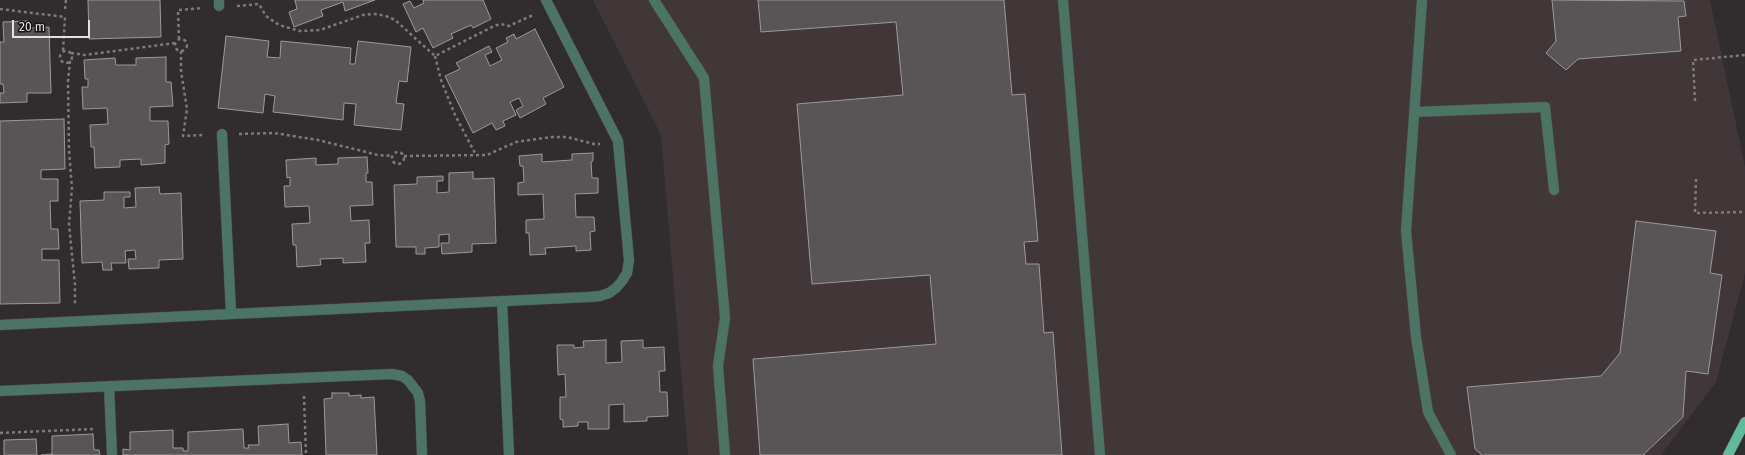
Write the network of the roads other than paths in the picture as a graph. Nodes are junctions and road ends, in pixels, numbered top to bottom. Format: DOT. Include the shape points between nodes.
graph roads {
  1 [pos="654,0"];
  2 [pos="1063,0"];
  3 [pos="1422,0"];
  4 [pos="548,4"];
  5 [pos="1414,112"];
  6 [pos="222,134"];
  7 [pos="1554,190"];
  8 [pos="502,301"];
  9 [pos="231,313"];
  10 [pos="0,325"];
  11 [pos="109,386"];
  12 [pos="0,391"];
  13 [pos="1745,422"];
  14 [pos="112,455"];
  15 [pos="422,455"];
  16 [pos="509,455"];
  17 [pos="725,455"];
  18 [pos="1100,455"];
  19 [pos="1451,455"];
  20 [pos="1728,455"];
  1 -- 17 [label="street" via="704,78 726,318 718,366"];
  2 -- 18 [label="street"];
  3 -- 5 [label="street"];
  4 -- 8 [label="street" via="618,141 629,260 627,273 616,288 600,296"];
  5 -- 7 [label="street" via="1545,107"];
  5 -- 19 [label="street" via="1406,231 1416,337 1428,412"];
  6 -- 9 [label="street"];
  8 -- 9 [label="street"];
  8 -- 16 [label="street"];
  9 -- 10 [label="street"];
  11 -- 12 [label="street"];
  11 -- 14 [label="street"];
  11 -- 15 [label="street" via="392,374 402,376 418,393"];
  13 -- 20 [label="main road"];
}
